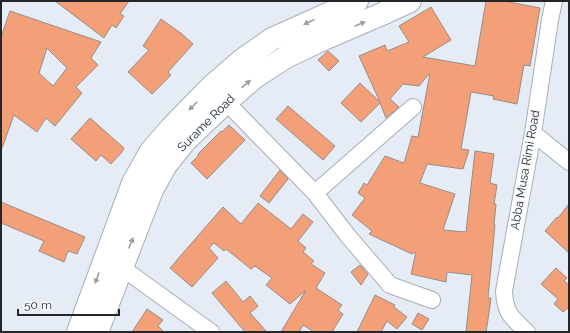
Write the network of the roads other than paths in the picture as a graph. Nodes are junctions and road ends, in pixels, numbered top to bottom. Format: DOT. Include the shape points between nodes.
graph roads {
  1 [pos="357,1"];
  2 [pos="410,1"];
  3 [pos="554,1"];
  4 [pos="380,8"];
  5 [pos="226,102"];
  6 [pos="413,107"];
  7 [pos="533,133"];
  8 [pos="569,162"];
  9 [pos="315,193"];
  10 [pos="121,267"];
  11 [pos="432,300"];
  12 [pos="78,332"];
  13 [pos="97,332"];
  14 [pos="211,332"];
  15 [pos="527,332"];
  1 -- 12 [label="street, Surame Road, one-way" via="272,39 242,60 212,86 150,151 133,183"];
  2 -- 4 [label="street, Surame Road"];
  3 -- 7 [label="street, Abba Musa Rimi Road"];
  5 -- 4 [label="street, Surame Road, one-way" via="255,77 286,57"];
  5 -- 9 [label="street"];
  10 -- 5 [label="street, Surame Road, one-way" via="152,190 166,165 186,140"];
  6 -- 9 [label="street"];
  7 -- 8 [label="street"];
  7 -- 15 [label="street, Abba Musa Rimi Road" via="504,291 505,306 513,319"];
  9 -- 11 [label="street" via="390,285"];
  10 -- 13 [label="street, Surame Road"];
  10 -- 14 [label="street"];
}
